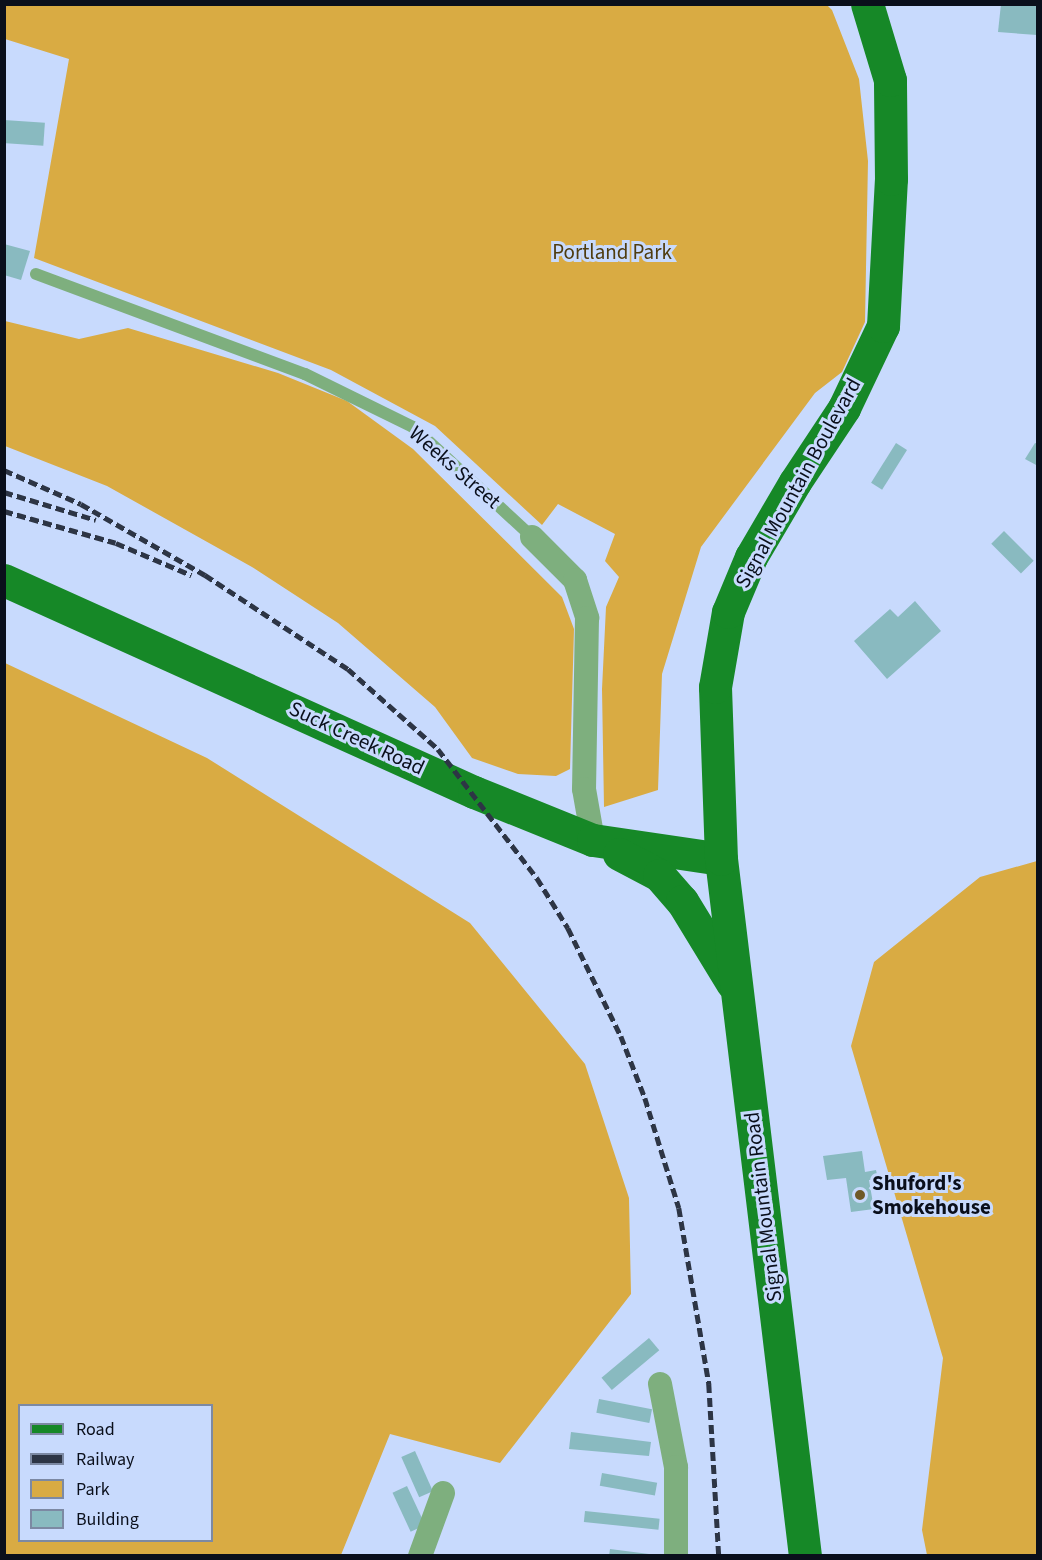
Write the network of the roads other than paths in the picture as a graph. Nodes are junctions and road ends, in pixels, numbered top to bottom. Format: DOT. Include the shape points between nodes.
graph roads {
  1 [pos="867,4"];
  2 [pos="36,274"];
  3 [pos="532,537"];
  4 [pos="4,580"];
  5 [pos="593,840"];
  6 [pos="721,859"];
  7 [pos="737,991"];
  8 [pos="660,1384"];
  9 [pos="443,1493"];
  10 [pos="420,1556"];
  11 [pos="676,1556"];
  12 [pos="804,1556"];
  1 -- 6 [label="main road, Signal Mountain Boulevard" via="890,80 891,179 883,326 844,408 768,529 728,612 715,687"];
  2 -- 3 [label="lane, Weeks Street" via="305,374 413,427"];
  3 -- 5 [label="street, Weeks Street" via="575,580 587,618 584,789"];
  4 -- 5 [label="main road, Suck Creek Road" via="474,792"];
  5 -- 6 [label="main road, Suck Creek Road"];
  5 -- 7 [label="main road" via="659,875 682,901"];
  6 -- 7 [label="main road, Signal Mountain Road"];
  7 -- 12 [label="main road, Signal Mountain Road"];
  8 -- 11 [label="street" via="676,1467"];
  9 -- 10 [label="street"];
}
